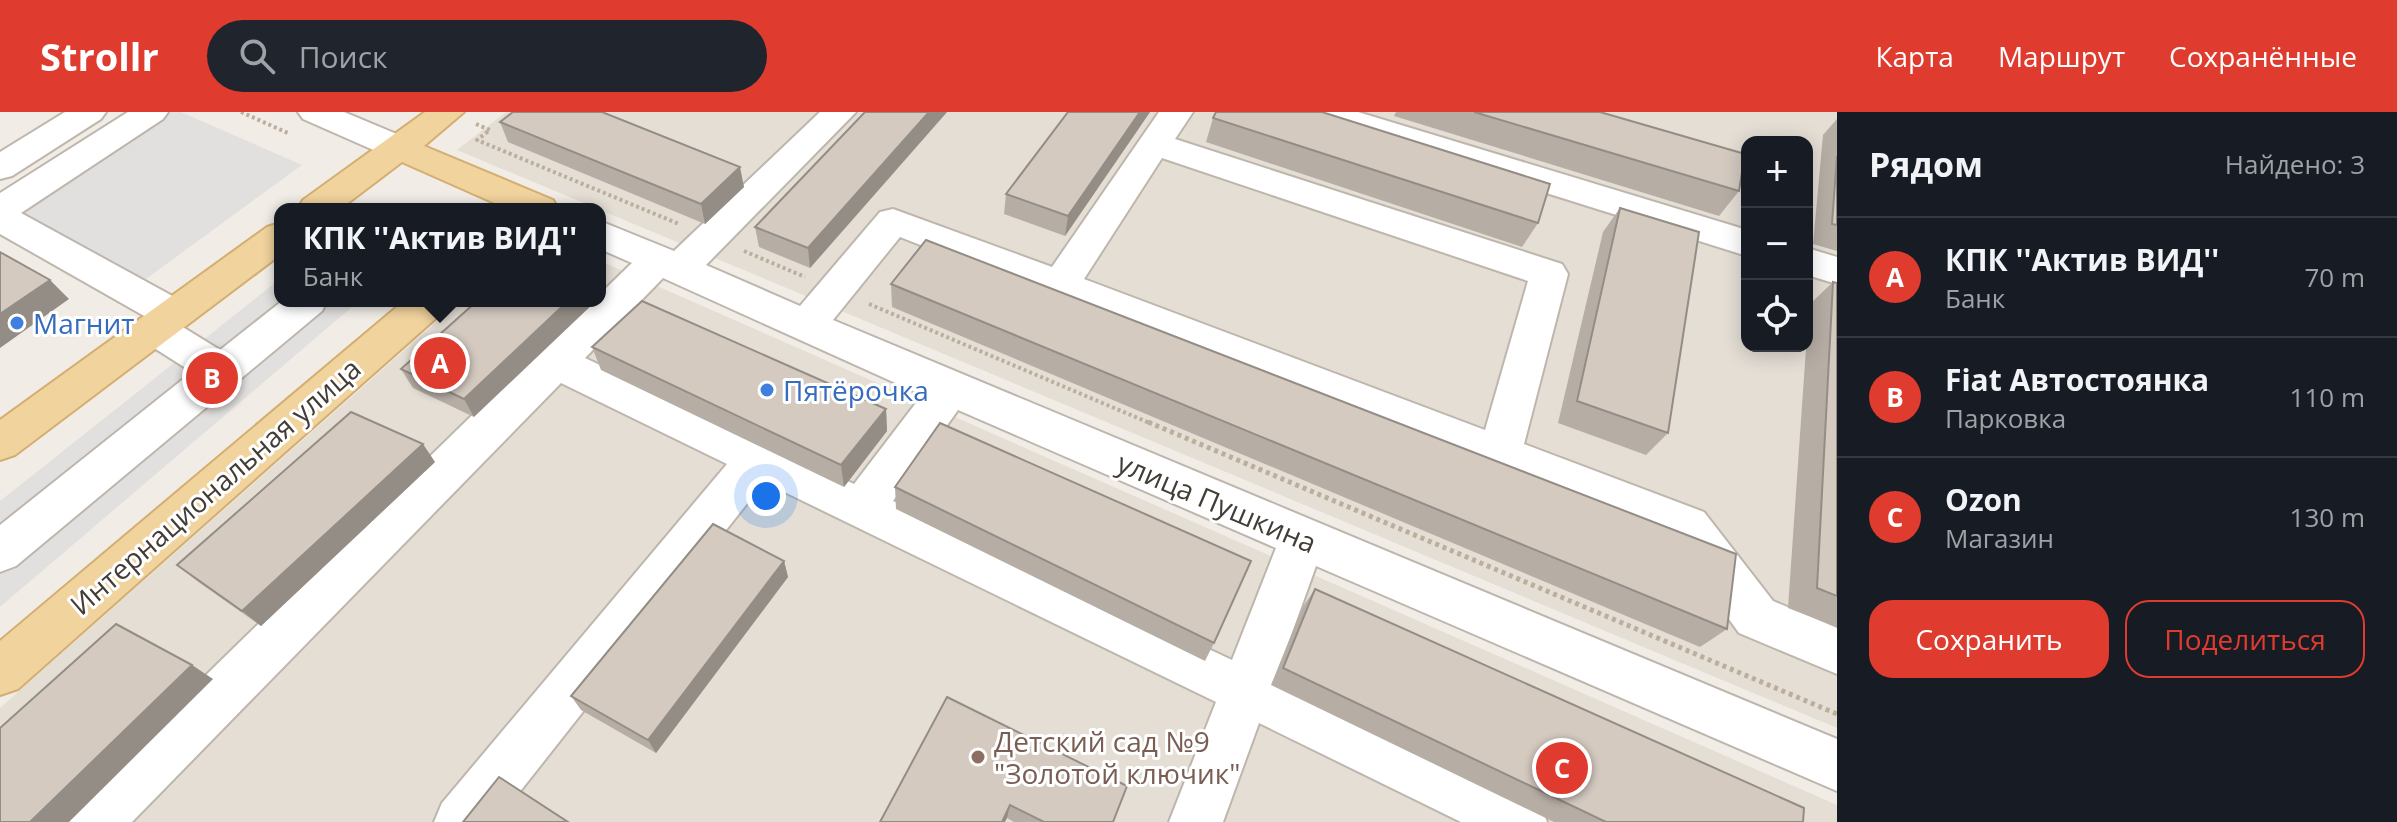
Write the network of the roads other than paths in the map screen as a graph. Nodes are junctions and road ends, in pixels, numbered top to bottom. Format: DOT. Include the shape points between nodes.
graph roads {
  1 [pos="30,112"];
  2 [pos="151,112"];
  3 [pos="839,112"];
  4 [pos="1176,112"];
  5 [pos="1342,115"];
  6 [pos="461,118"];
  7 [pos="77,120"];
  8 [pos="304,124"];
  9 [pos="1155,144"];
  10 [pos="399,148"];
  11 [pos="0,168"];
  12 [pos="324,203"];
  13 [pos="527,203"];
  14 [pos="0,210"];
  15 [pos="0,218"];
  16 [pos="606,237"];
  17 [pos="274,240"];
  18 [pos="1741,241"];
  19 [pos="1813,263"];
  20 [pos="668,264"];
  21 [pos="1837,271"];
  22 [pos="1060,285"];
  23 [pos="301,307"];
  24 [pos="423,307"];
  25 [pos="164,322"];
  26 [pos="806,326"];
  27 [pos="553,361"];
  28 [pos="222,371"];
  29 [pos="950,389"];
  30 [pos="0,443"];
  31 [pos="1500,453"];
  32 [pos="759,456"];
  33 [pos="863,507"];
  34 [pos="1303,538"];
  35 [pos="0,552"];
  36 [pos="1837,651"];
  37 [pos="0,672"];
  38 [pos="1244,691"];
  39 [pos="1837,765"];
  40 [pos="94,822"];
  41 [pos="461,822"];
  42 [pos="1196,822"];
  43 [pos="1520,822"];
  1 -- 7 [label="street"];
  2 -- 14 [label="street"];
  3 -- 20 [label="street" via="755,173 711,237"];
  4 -- 9 [label="street"];
  5 -- 18 [label="street"];
  6 -- 10 [label="main road"];
  7 -- 11 [label="street"];
  8 -- 10 [label="street"];
  9 -- 22 [label="street"];
  9 -- 31 [label="street" via="1549,274"];
  10 -- 12 [label="main road"];
  10 -- 13 [label="main road"];
  15 -- 25 [label="street"];
  16 -- 20 [label="street, улица Пушкина"];
  17 -- 25 [label="main road"];
  19 -- 21 [label="street"];
  20 -- 26 [label="street, улица Пушкина"];
  20 -- 27 [label="street"];
  22 -- 26 [label="street" via="893,221"];
  22 -- 31 [label="street"];
  23 -- 28 [label="street"];
  24 -- 37 [label="main road, Интернациональная улица"];
  25 -- 28 [label="street"];
  25 -- 30 [label="main road"];
  26 -- 29 [label="street, улица Пушкина"];
  27 -- 32 [label="street"];
  27 -- 40 [label="street"];
  28 -- 35 [label="street"];
  29 -- 33 [label="street"];
  29 -- 34 [label="street, улица Пушкина"];
  31 -- 36 [label="street" via="1688,526 1756,617"];
  32 -- 33 [label="street"];
  32 -- 41 [label="street"];
  33 -- 38 [label="street"];
  34 -- 38 [label="street"];
  34 -- 39 [label="street, улица Пушкина"];
  38 -- 42 [label="street"];
  38 -- 43 [label="street"];
}
